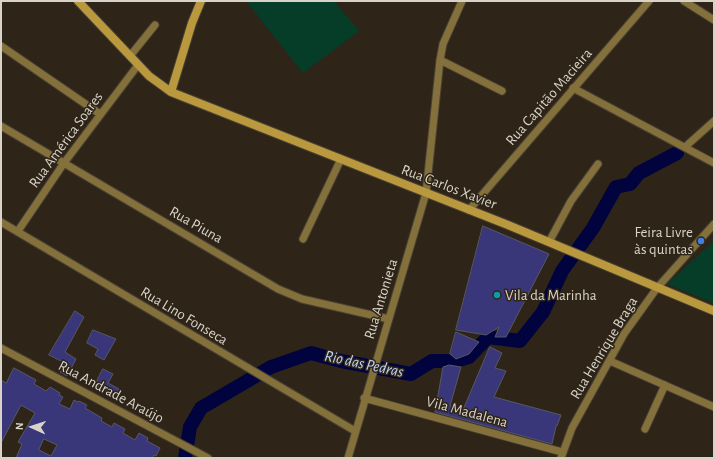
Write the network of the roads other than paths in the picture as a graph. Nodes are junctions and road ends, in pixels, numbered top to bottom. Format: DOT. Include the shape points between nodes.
graph roads {
  1 [pos="78,1"];
  2 [pos="201,1"];
  3 [pos="462,1"];
  4 [pos="648,1"];
  5 [pos="684,1"];
  6 [pos="714,20"];
  7 [pos="155,25"];
  8 [pos="1,46"];
  9 [pos="130,56"];
  10 [pos="440,60"];
  11 [pos="138,65"];
  12 [pos="573,88"];
  13 [pos="502,91"];
  14 [pos="172,92"];
  15 [pos="100,114"];
  16 [pos="714,121"];
  17 [pos="1,126"];
  18 [pos="685,147"];
  19 [pos="341,159"];
  20 [pos="64,162"];
  21 [pos="714,163"];
  22 [pos="598,164"];
  23 [pos="426,193"];
  24 [pos="469,210"];
  25 [pos="1,222"];
  26 [pos="714,224"];
  27 [pos="18,231"];
  28 [pos="303,239"];
  29 [pos="549,242"];
  30 [pos="657,288"];
  31 [pos="714,311"];
  32 [pos="388,319"];
  33 [pos="1,348"];
  34 [pos="610,361"];
  35 [pos="665,385"];
  36 [pos="364,398"];
  37 [pos="714,407"];
  38 [pos="645,429"];
  39 [pos="355,431"];
  40 [pos="562,455"];
  41 [pos="208,458"];
  42 [pos="348,458"];
  1 -- 9 [label="street, Rua Carlos Xavier"];
  2 -- 14 [label="street"];
  3 -- 10 [label="street, Rua Antonieta" via="443,44"];
  4 -- 12 [label="street, Rua Capitão Macieira"];
  5 -- 6 [label="street"];
  7 -- 9 [label="street"];
  8 -- 15 [label="street"];
  9 -- 11 [label="street, Rua Carlos Xavier"];
  10 -- 13 [label="street"];
  10 -- 23 [label="street, Rua Antonieta"];
  11 -- 14 [label="street, Rua Carlos Xavier" via="158,84"];
  11 -- 15 [label="street, Rua América Soares"];
  12 -- 18 [label="street"];
  12 -- 24 [label="street, Rua Capitão Macieira"];
  14 -- 19 [label="street, Rua Carlos Xavier"];
  15 -- 20 [label="street, Rua América Soares"];
  16 -- 18 [label="street"];
  17 -- 20 [label="street, Rua Piuna"];
  18 -- 21 [label="street"];
  19 -- 23 [label="street, Rua Carlos Xavier"];
  19 -- 28 [label="street"];
  20 -- 27 [label="street, Rua América Soares"];
  20 -- 32 [label="street, Rua Piuna" via="291,295"];
  22 -- 29 [label="street" via="571,201"];
  23 -- 24 [label="street, Rua Carlos Xavier"];
  23 -- 32 [label="street, Rua Antonieta"];
  24 -- 29 [label="street, Rua Carlos Xavier"];
  25 -- 27 [label="street, Rua Lino Fonseca"];
  26 -- 30 [label="street, Rua Henrique Braga"];
  27 -- 39 [label="street, Rua Lino Fonseca"];
  29 -- 30 [label="street, Rua Carlos Xavier"];
  30 -- 31 [label="street, Rua Carlos Xavier"];
  30 -- 34 [label="street, Rua Henrique Braga" via="624,334"];
  32 -- 36 [label="street, Rua Antonieta"];
  33 -- 41 [label="street, Rua Andrade Araújo"];
  34 -- 35 [label="street"];
  34 -- 40 [label="street, Rua Henrique Braga" via="581,410"];
  35 -- 37 [label="street"];
  35 -- 38 [label="street"];
  36 -- 39 [label="street, Rua Antonieta"];
  36 -- 40 [label="street, Vila Madalena"];
  39 -- 42 [label="street, Rua Antonieta"];
}
